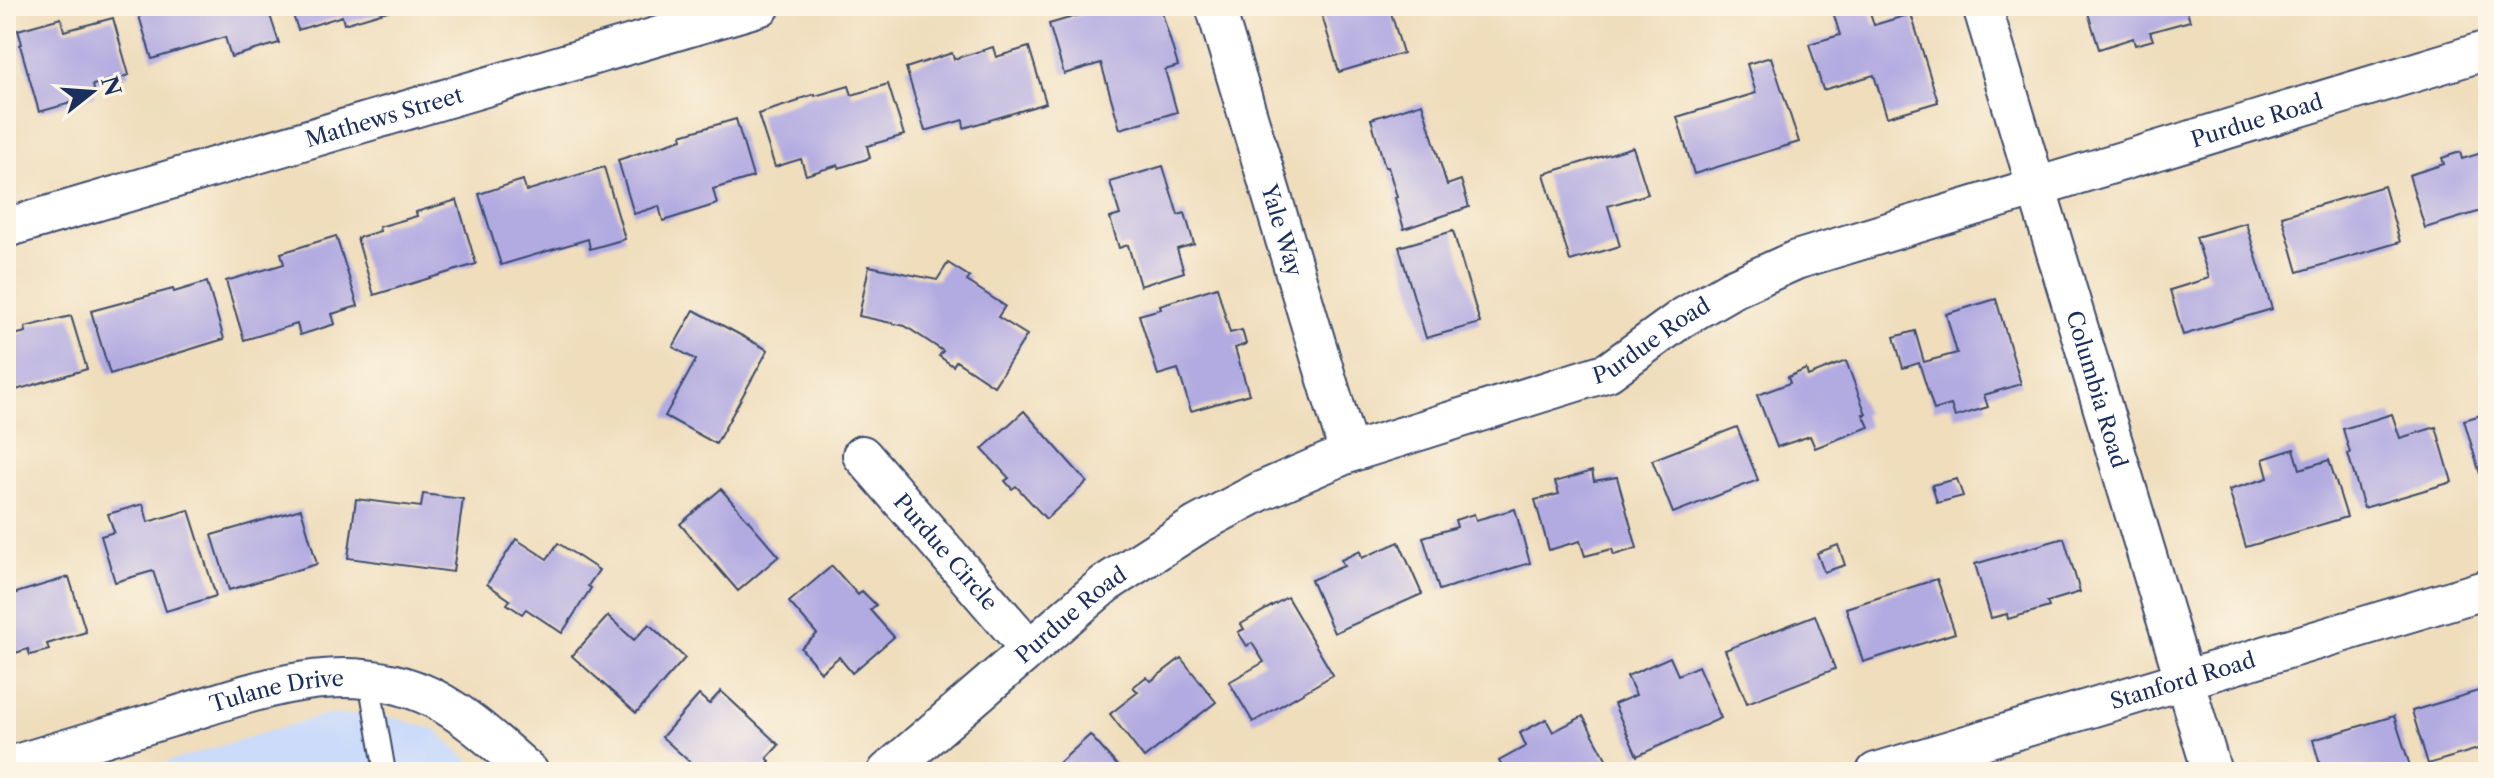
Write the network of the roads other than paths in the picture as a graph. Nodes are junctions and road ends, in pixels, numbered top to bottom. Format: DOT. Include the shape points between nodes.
graph roads {
  1 [pos="761,6"];
  2 [pos="1215,6"];
  3 [pos="1982,6"];
  4 [pos="2488,50"];
  5 [pos="2036,186"];
  6 [pos="6,228"];
  7 [pos="1349,453"];
  8 [pos="862,455"];
  9 [pos="2488,589"];
  10 [pos="1029,648"];
  11 [pos="369,680"];
  12 [pos="2185,680"];
  13 [pos="6,767"];
  14 [pos="385,772"];
  15 [pos="529,772"];
  16 [pos="887,772"];
  17 [pos="1876,772"];
  18 [pos="2212,772"];
  1 -- 6 [label="street, Mathews Street"];
  2 -- 7 [label="street, Yale Way"];
  3 -- 5 [label="street, Columbia Road"];
  4 -- 5 [label="street, Purdue Road"];
  5 -- 7 [label="street, Purdue Road" via="1796,260 1682,318 1608,372"];
  5 -- 12 [label="street, Columbia Road"];
  7 -- 10 [label="street, Purdue Road" via="1197,525 1105,584"];
  8 -- 10 [label="street, Purdue Circle"];
  9 -- 12 [label="street, Stanford Road"];
  10 -- 16 [label="street, Purdue Road"];
  11 -- 13 [label="street, Tulane Drive" via="290,682"];
  11 -- 14 [label="lane"];
  11 -- 15 [label="street, Tulane Drive" via="431,697 470,721"];
  12 -- 17 [label="street, Stanford Road"];
  12 -- 18 [label="street, Columbia Road"];
}
